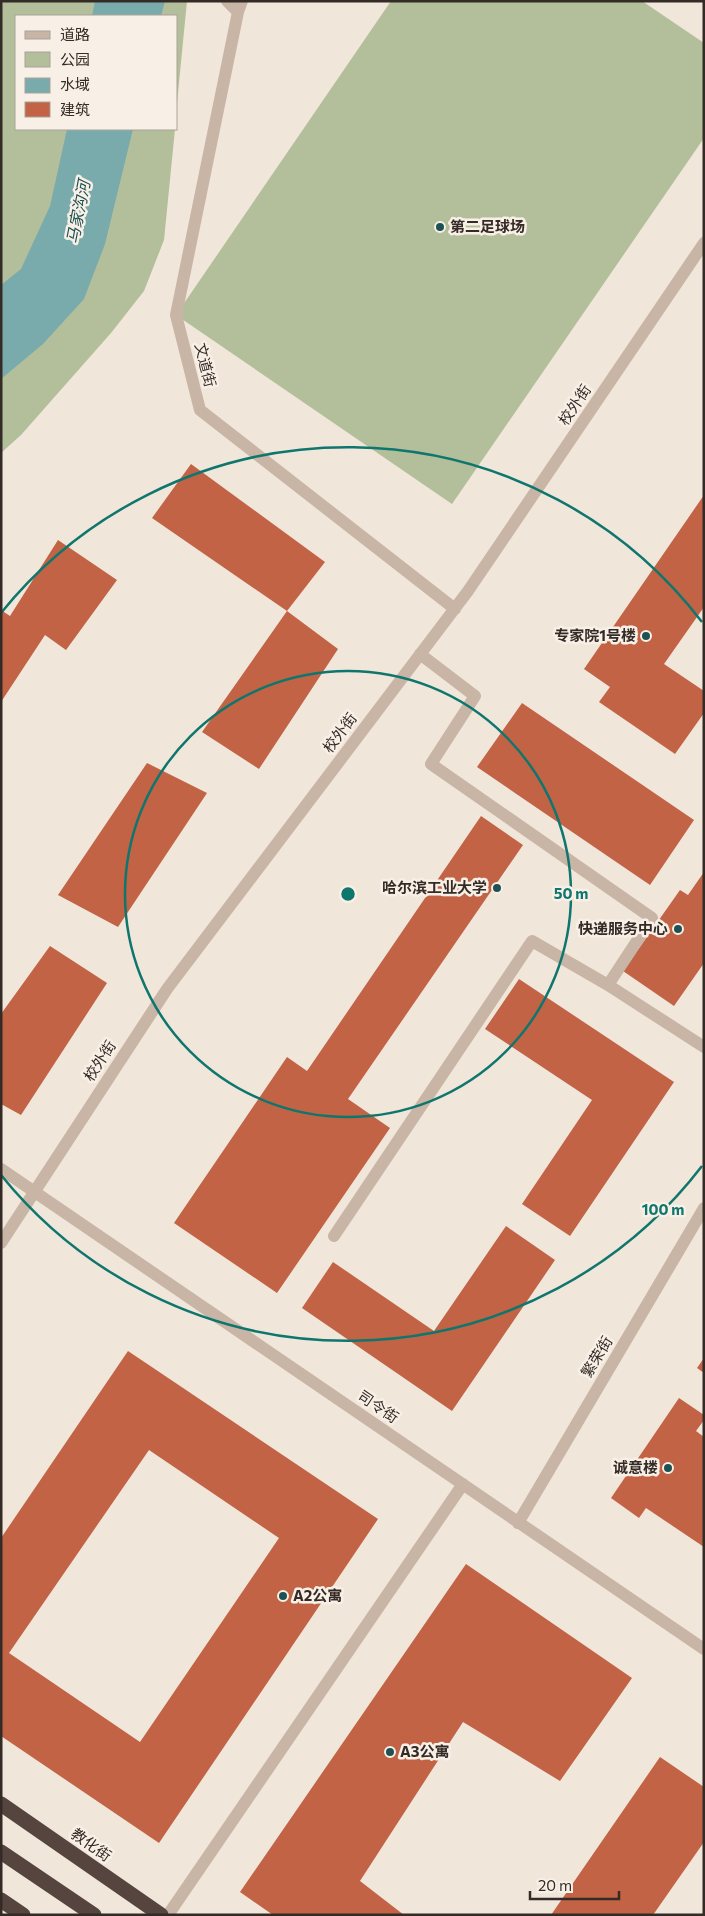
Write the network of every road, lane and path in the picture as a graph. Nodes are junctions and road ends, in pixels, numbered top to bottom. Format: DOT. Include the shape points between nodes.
graph roads {
  1 [pos="228,1"];
  2 [pos="240,6"];
  3 [pos="704,243"];
  4 [pos="454,609"];
  5 [pos="420,654"];
  6 [pos="608,985"];
  7 [pos="704,1047"];
  8 [pos="1,1169"];
  9 [pos="34,1192"];
  10 [pos="704,1208"];
  11 [pos="334,1236"];
  12 [pos="1,1243"];
  13 [pos="462,1484"];
  14 [pos="518,1523"];
  15 [pos="704,1649"];
  16 [pos="1,1804"];
  17 [pos="1,1852"];
  18 [pos="1,1900"];
  19 [pos="23,1915"];
  20 [pos="94,1915"];
  21 [pos="161,1915"];
  22 [pos="168,1915"];
  1 -- 2 [label="street"];
  2 -- 4 [label="street, 文道街" via="176,315 200,410"];
  3 -- 4 [label="street, 校外街" via="531,501"];
  4 -- 5 [label="street, 校外街"];
  5 -- 6 [label="street" via="475,696 430,764 652,918"];
  5 -- 9 [label="street, 校外街" via="167,989"];
  6 -- 7 [label="street"];
  6 -- 11 [label="street" via="532,941"];
  8 -- 9 [label="street, 司令街"];
  9 -- 12 [label="street, 校外街"];
  9 -- 13 [label="street, 司令街"];
  10 -- 14 [label="street, 繁荣街"];
  13 -- 14 [label="street, 司令街"];
  13 -- 22 [label="street"];
  14 -- 15 [label="street, 司令街"];
  16 -- 21 [label="highway, 教化街"];
  17 -- 20 [label="highway"];
  18 -- 19 [label="highway"];
}
